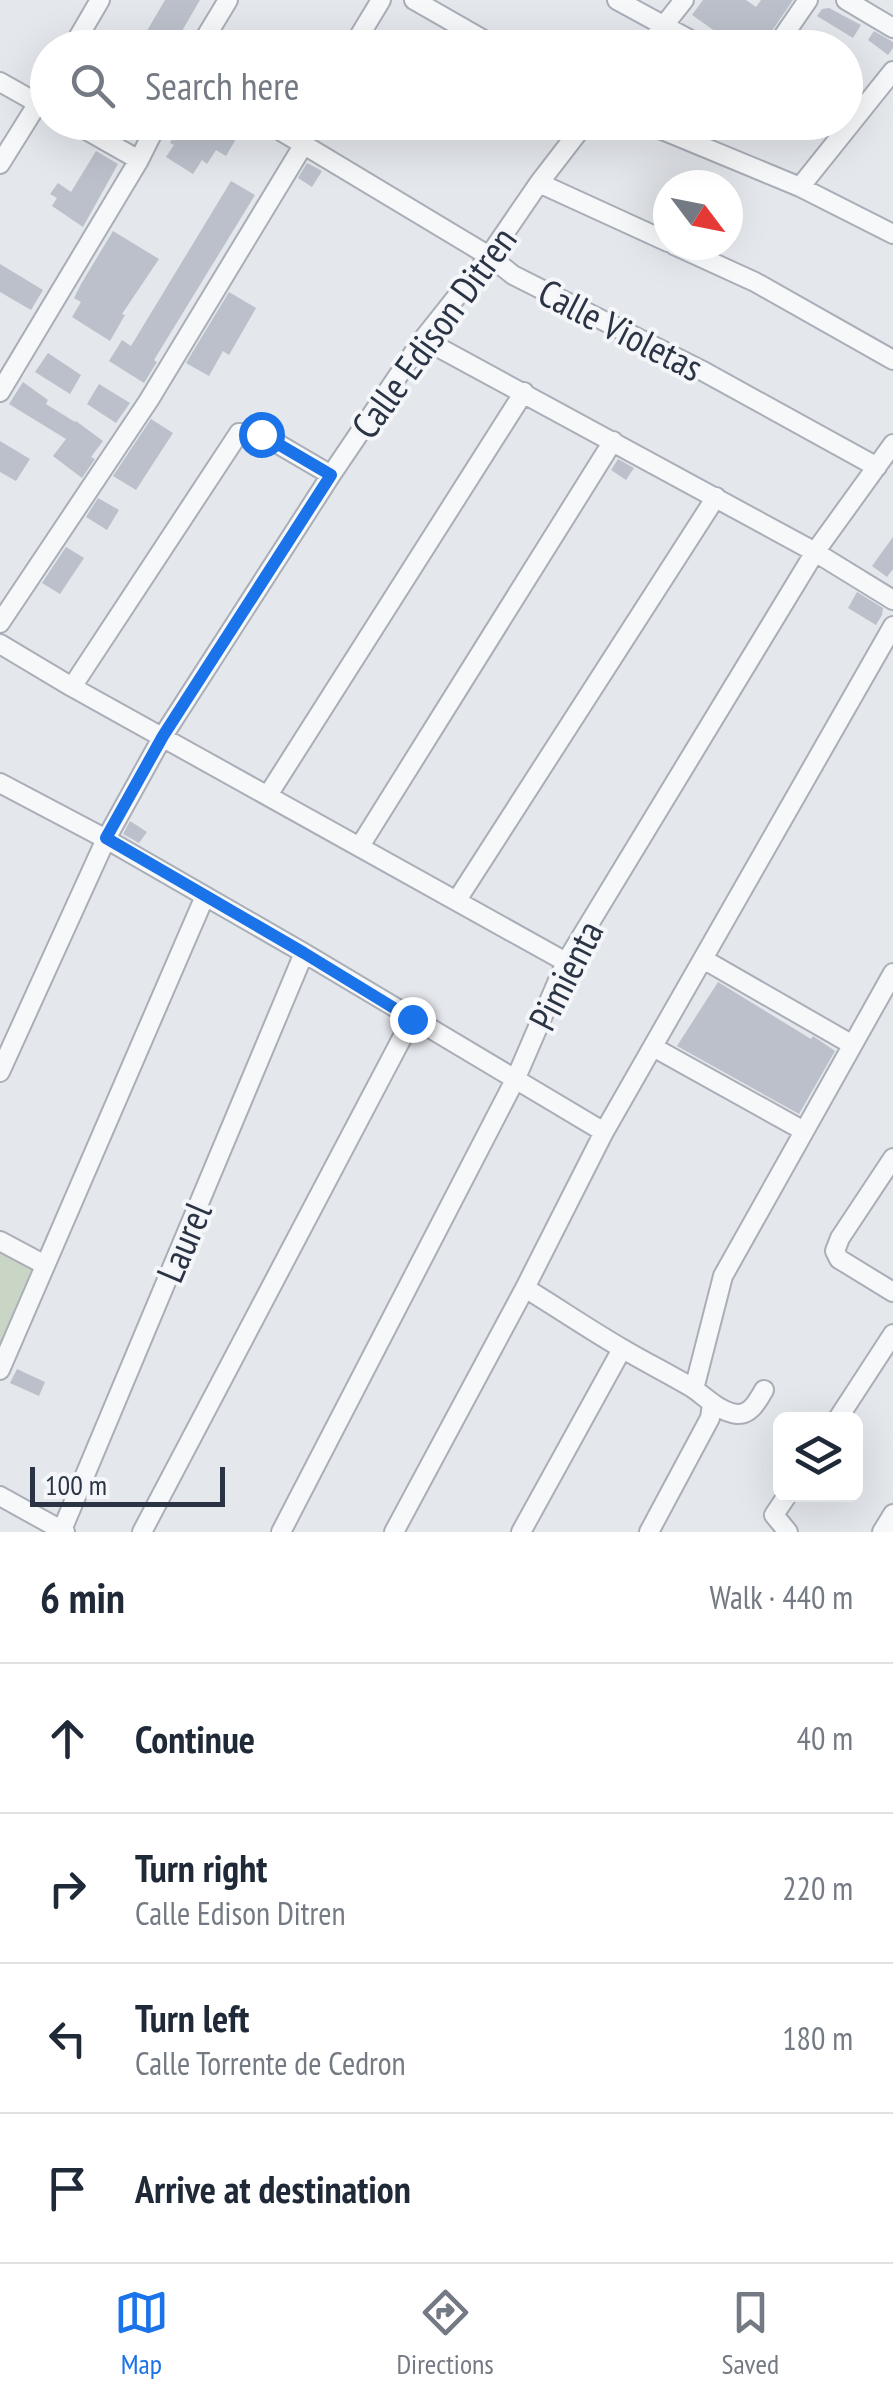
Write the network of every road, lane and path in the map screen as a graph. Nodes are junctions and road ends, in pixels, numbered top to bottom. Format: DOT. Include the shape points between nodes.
graph roads {
  1 [pos="78,0"];
  2 [pos="228,0"];
  3 [pos="381,0"];
  4 [pos="414,0"];
  5 [pos="616,0"];
  6 [pos="684,0"];
  7 [pos="808,0"];
  8 [pos="846,0"];
  9 [pos="97,5"];
  10 [pos="664,25"];
  11 [pos="893,28"];
  12 [pos="82,30"];
  13 [pos="210,30"];
  14 [pos="363,30"];
  15 [pos="466,30"];
  16 [pos="660,30"];
  17 [pos="673,30"];
  18 [pos="788,30"];
  19 [pos="893,71"];
  20 [pos="0,82"];
  21 [pos="30,94"];
  22 [pos="863,108"];
  23 [pos="30,120"];
  24 [pos="104,140"];
  25 [pos="149,140"];
  26 [pos="297,140"];
  27 [pos="572,140"];
  28 [pos="686,140"];
  29 [pos="838,140"];
  30 [pos="304,144"];
  31 [pos="139,160"];
  32 [pos="0,164"];
  33 [pos="539,183"];
  34 [pos="800,187"];
  35 [pos="893,234"];
  36 [pos="653,236"];
  37 [pos="489,256"];
  38 [pos="706,260"];
  39 [pos="423,339"];
  40 [pos="893,360"];
  41 [pos="0,392"];
  42 [pos="524,392"];
  43 [pos="613,441"];
  44 [pos="893,444"];
  45 [pos="877,467"];
  46 [pos="331,475"];
  47 [pos="716,498"];
  48 [pos="815,552"];
  49 [pos="891,594"];
  50 [pos="0,623"];
  51 [pos="893,626"];
  52 [pos="0,644"];
  53 [pos="72,686"];
  54 [pos="163,736"];
  55 [pos="2,789"];
  56 [pos="268,795"];
  57 [pos="106,838"];
  58 [pos="360,846"];
  59 [pos="205,896"];
  60 [pos="456,900"];
  61 [pos="304,953"];
  62 [pos="703,959"];
  63 [pos="566,962"];
  64 [pos="893,973"];
  65 [pos="412,1019"];
  66 [pos="852,1044"];
  67 [pos="653,1047"];
  68 [pos="0,1072"];
  69 [pos="516,1078"];
  70 [pos="804,1131"];
  71 [pos="604,1132"];
  72 [pos="893,1158"];
  73 [pos="0,1241"];
  74 [pos="45,1265"];
  75 [pos="525,1288"];
  76 [pos="893,1292"];
  77 [pos="893,1334"];
  78 [pos="622,1348"];
  79 [pos="887,1358"];
  80 [pos="0,1370"];
  81 [pos="694,1389"];
  82 [pos="764,1390"];
  83 [pos="712,1404"];
  84 [pos="843,1412"];
  85 [pos="0,1496"];
  86 [pos="783,1502"];
  87 [pos="893,1514"];
  88 [pos="63,1531"];
  89 [pos="142,1532"];
  90 [pos="281,1532"];
  91 [pos="394,1532"];
  92 [pos="520,1532"];
  93 [pos="648,1532"];
  94 [pos="788,1532"];
  95 [pos="882,1532"];
  1 -- 9 [label="street"];
  2 -- 13 [label="street"];
  3 -- 14 [label="street"];
  4 -- 15 [label="street"];
  5 -- 10 [label="street"];
  6 -- 10 [label="street"];
  7 -- 18 [label="street"];
  8 -- 11 [label="street"];
  9 -- 12 [label="street"];
  10 -- 16 [label="street"];
  10 -- 17 [label="street"];
  19 -- 22 [label="street"];
  20 -- 21 [label="street"];
  23 -- 32 [label="street"];
  24 -- 31 [label="street"];
  25 -- 31 [label="street"];
  26 -- 30 [label="street, Calle Violetas"];
  27 -- 33 [label="street, Calle Edison Ditren"];
  28 -- 34 [label="street"];
  29 -- 34 [label="street"];
  30 -- 37 [label="street, Calle Violetas"];
  30 -- 50 [label="street" via="149,400"];
  31 -- 41 [label="street"];
  33 -- 36 [label="street"];
  33 -- 37 [label="street, Calle Edison Ditren"];
  34 -- 35 [label="street"];
  37 -- 39 [label="street, Calle Edison Ditren"];
  37 -- 45 [label="street, Calle Violetas"];
  38 -- 40 [label="street"];
  39 -- 42 [label="street"];
  39 -- 46 [label="street, Calle Edison Ditren"];
  42 -- 43 [label="street"];
  42 -- 56 [label="street"];
  43 -- 47 [label="street"];
  43 -- 58 [label="street"];
  44 -- 45 [label="street, Pimienta"];
  45 -- 48 [label="street, Pimienta"];
  46 -- 53 [label="street" via="261,434 239,433"];
  46 -- 54 [label="street, Calle Edison Ditren"];
  47 -- 48 [label="street"];
  47 -- 60 [label="street"];
  48 -- 49 [label="street"];
  48 -- 63 [label="street, Pimienta"];
  51 -- 62 [label="street"];
  52 -- 53 [label="street"];
  53 -- 54 [label="street"];
  54 -- 56 [label="street"];
  54 -- 57 [label="street, Calle Edison Ditren"];
  55 -- 57 [label="street"];
  56 -- 58 [label="street"];
  57 -- 59 [label="street"];
  57 -- 68 [label="street, Calle Edison Ditren"];
  58 -- 60 [label="street"];
  59 -- 61 [label="street"];
  59 -- 74 [label="street"];
  60 -- 63 [label="street"];
  61 -- 65 [label="street"];
  61 -- 88 [label="street, Laurel"];
  62 -- 66 [label="street"];
  62 -- 67 [label="street"];
  63 -- 69 [label="street, Pimienta"];
  64 -- 66 [label="street"];
  65 -- 69 [label="street"];
  65 -- 89 [label="street"];
  66 -- 70 [label="street"];
  67 -- 70 [label="street"];
  67 -- 71 [label="street"];
  69 -- 71 [label="street"];
  69 -- 90 [label="street, Pimienta"];
  70 -- 81 [label="street" via="723,1276"];
  71 -- 75 [label="street"];
  72 -- 76 [label="street" via="835,1251"];
  73 -- 74 [label="street"];
  74 -- 80 [label="street"];
  75 -- 78 [label="street"];
  75 -- 91 [label="street"];
  77 -- 79 [label="street"];
  78 -- 81 [label="street"];
  78 -- 92 [label="street"];
  79 -- 84 [label="street"];
  81 -- 83 [label="street"];
  82 -- 83 [label="street" via="746,1413"];
  83 -- 93 [label="street"];
  85 -- 88 [label="street"];
  86 -- 94 [label="street" via="774,1516"];
  87 -- 95 [label="street"];
}
